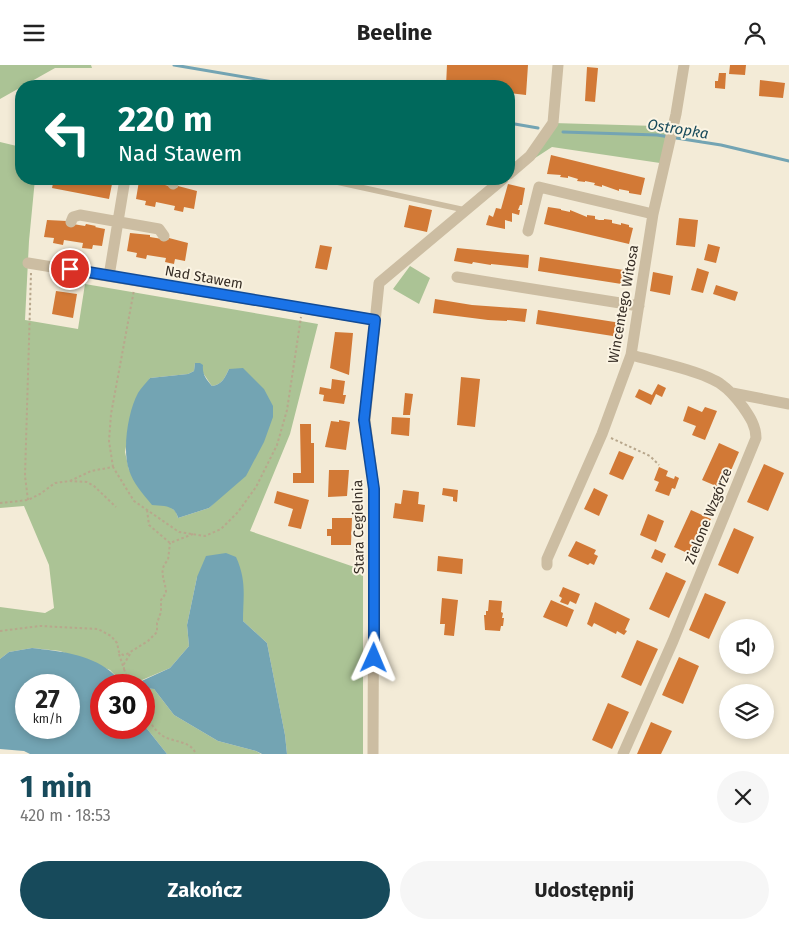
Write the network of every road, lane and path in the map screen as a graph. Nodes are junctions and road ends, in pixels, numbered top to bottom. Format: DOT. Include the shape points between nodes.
graph roads {
  1 [pos="558,65"];
  2 [pos="684,65"];
  3 [pos="515,169"];
  4 [pos="124,185"];
  5 [pos="351,185"];
  6 [pos="497,185"];
  7 [pos="466,210"];
  8 [pos="654,214"];
  9 [pos="71,221"];
  10 [pos="118,221"];
  11 [pos="528,231"];
  12 [pos="164,236"];
  13 [pos="30,263"];
  14 [pos="108,276"];
  15 [pos="458,277"];
  16 [pos="136,281"];
  17 [pos="639,306"];
  18 [pos="303,309"];
  19 [pos="375,320"];
  20 [pos="631,355"];
  21 [pos="732,393"];
  22 [pos="789,404"];
  23 [pos="602,434"];
  24 [pos="659,465"];
  25 [pos="114,467"];
  26 [pos="70,481"];
  27 [pos="28,500"];
  28 [pos="0,503"];
  29 [pos="116,507"];
  30 [pos="147,510"];
  31 [pos="193,534"];
  32 [pos="170,543"];
  33 [pos="547,565"];
  34 [pos="0,631"];
  35 [pos="131,651"];
  36 [pos="119,652"];
  37 [pos="124,669"];
  38 [pos="126,674"];
  39 [pos="155,728"];
  40 [pos="196,754"];
  41 [pos="373,754"];
  42 [pos="623,754"];
  1 -- 3 [label="street" via="553,123 530,156"];
  2 -- 8 [label="street, Wincentego Witosa"];
  4 -- 10 [label="street"];
  5 -- 7 [label="lane"];
  6 -- 7 [label="street, Stara Cegielnia"];
  7 -- 19 [label="street, Stara Cegielnia" via="379,283"];
  8 -- 11 [label="street" via="538,187"];
  8 -- 17 [label="street, Wincentego Witosa"];
  9 -- 10 [label="street" via="80,215"];
  10 -- 12 [label="street" via="159,229"];
  10 -- 14 [label="street"];
  13 -- 14 [label="street, Nad Stawem"];
  13 -- 27 [label="path" via="25,476"];
  14 -- 16 [label="street, Nad Stawem"];
  15 -- 17 [label="street"];
  16 -- 18 [label="street, Nad Stawem"];
  16 -- 25 [label="path" via="111,414 109,441"];
  17 -- 20 [label="street, Wincentego Witosa"];
  18 -- 19 [label="street, Nad Stawem"];
  18 -- 31 [label="path" via="287,410 277,445 256,487 238,512 221,529 205,536"];
  19 -- 41 [label="street, Stara Cegielnia" via="364,420 374,489"];
  20 -- 21 [label="street, Zielone Wzgórze" via="702,375 721,383"];
  20 -- 23 [label="street, Wincentego Witosa"];
  21 -- 22 [label="street"];
  21 -- 42 [label="street, Zielone Wzgórze" via="754,424 756,438"];
  23 -- 24 [label="path" via="650,456"];
  23 -- 33 [label="street, Wincentego Witosa"];
  25 -- 26 [label="path" via="92,471"];
  25 -- 30 [label="path" via="134,501"];
  26 -- 27 [label="path" via="55,483"];
  26 -- 29 [label="path" via="87,482"];
  27 -- 28 [label="path"];
  30 -- 31 [label="path" via="179,532"];
  30 -- 32 [label="path" via="149,525"];
  31 -- 32 [label="path"];
  32 -- 35 [label="path" via="168,561 161,576 166,593 161,600 157,632"];
  34 -- 36 [label="path" via="40,626 98,629 117,643"];
  35 -- 36 [label="path" via="123,655"];
  35 -- 37 [label="path"];
  36 -- 37 [label="path"];
  37 -- 38 [label="path"];
  39 -- 40 [label="path" via="171,740 193,748"];
}
